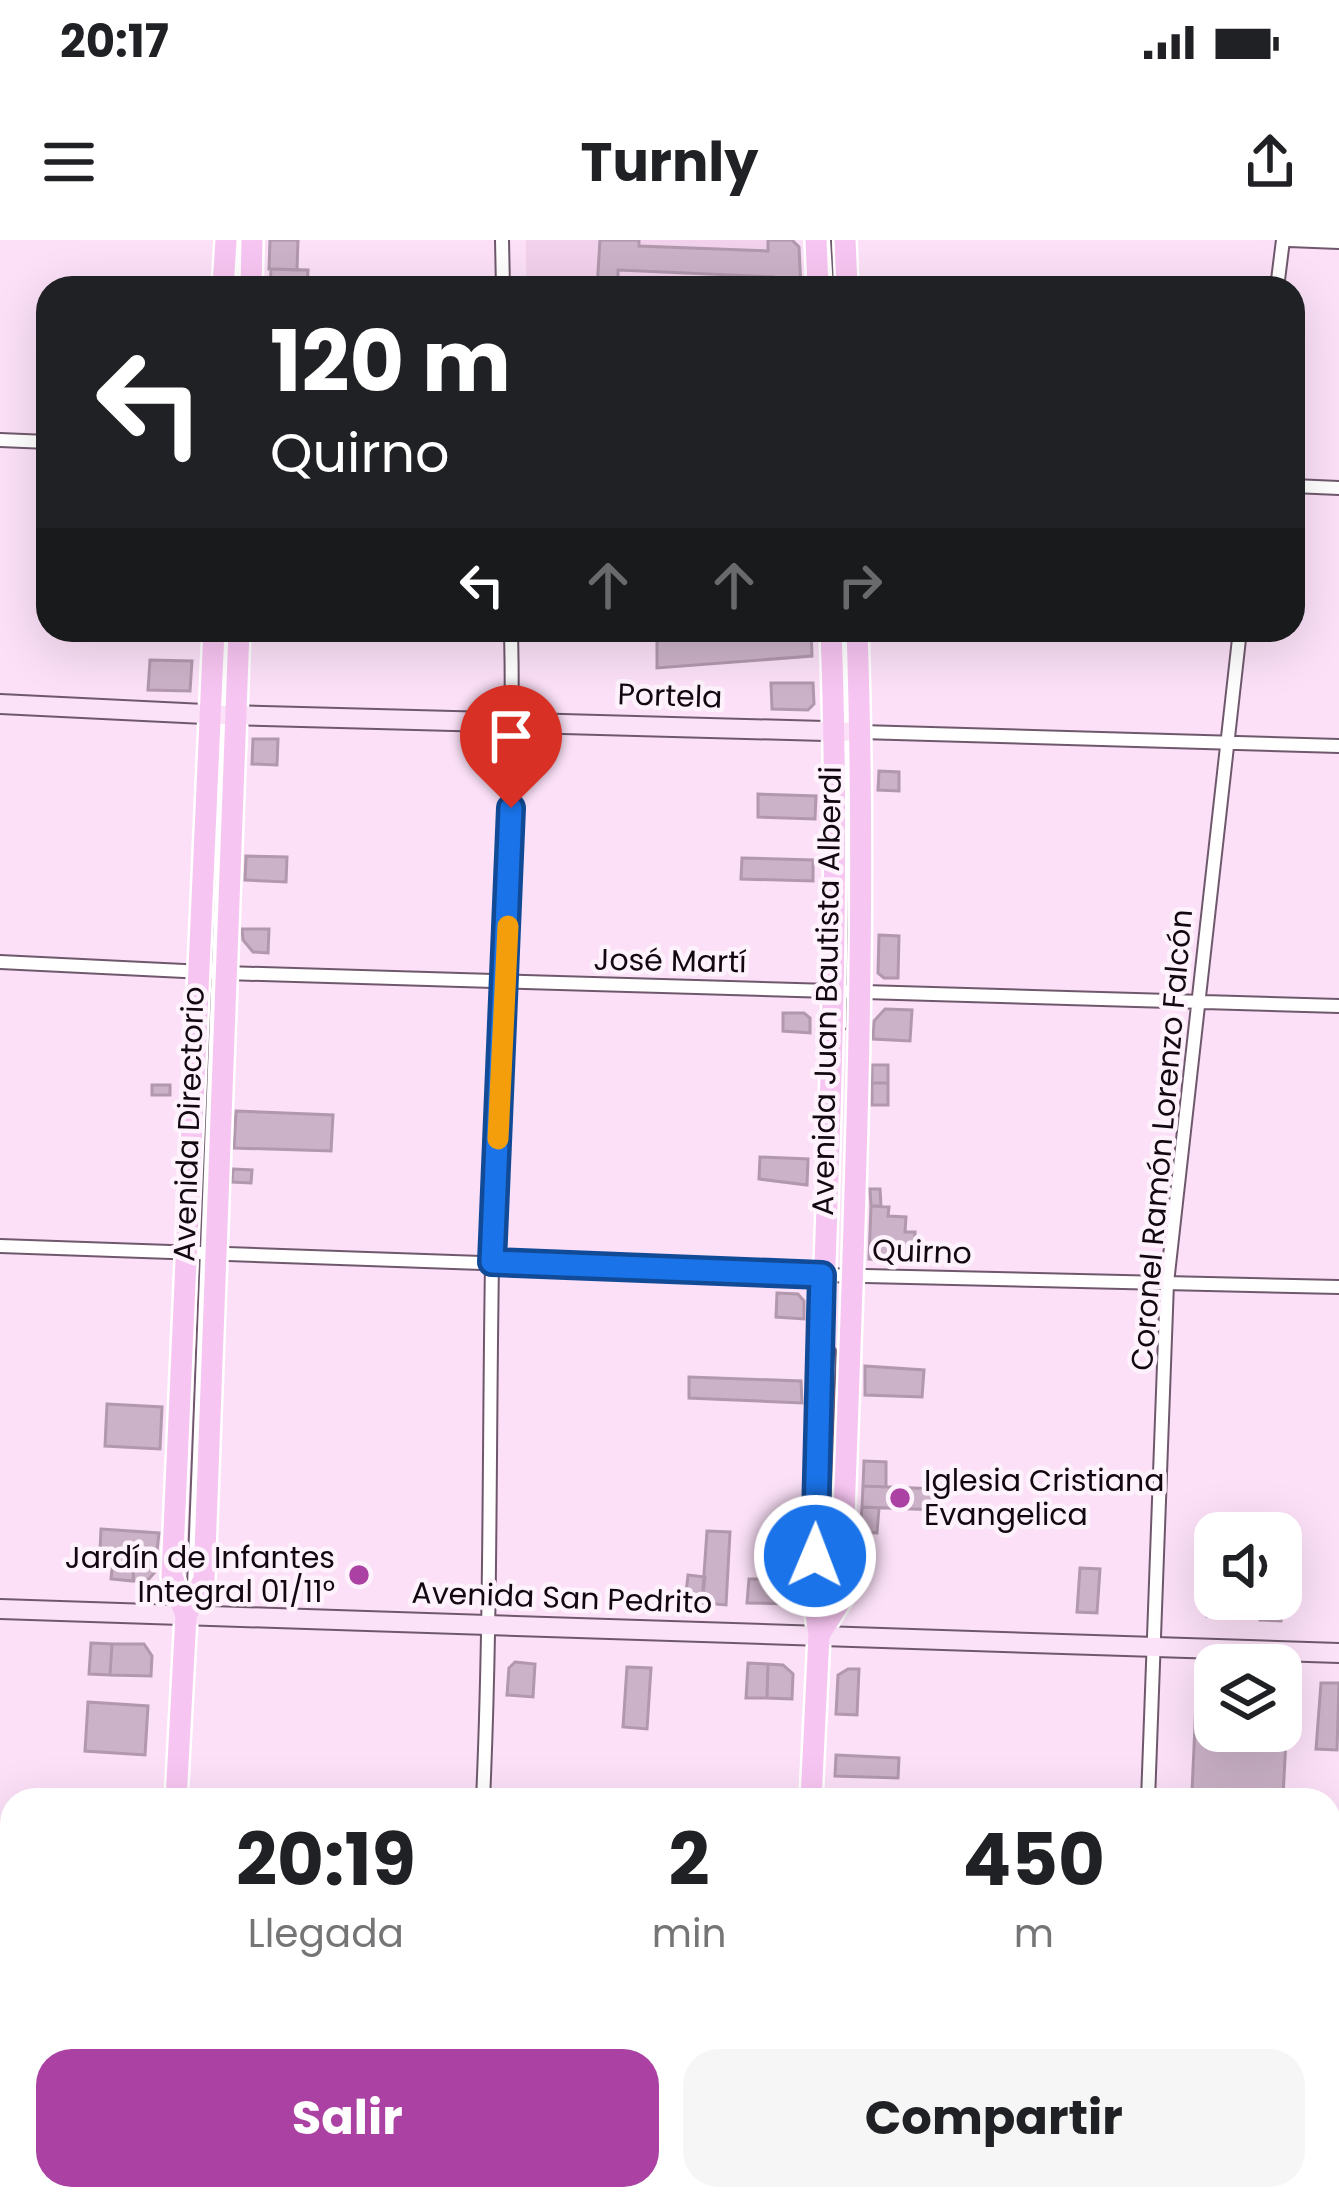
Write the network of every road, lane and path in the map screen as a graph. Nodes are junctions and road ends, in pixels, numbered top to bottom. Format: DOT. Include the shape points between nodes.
graph roads {
  1 [pos="226,240"];
  2 [pos="239,240"];
  3 [pos="252,240"];
  4 [pos="502,240"];
  5 [pos="816,240"];
  6 [pos="827,240"];
  7 [pos="845,240"];
  8 [pos="1286,240"];
  9 [pos="1339,242"];
  10 [pos="224,276"];
  11 [pos="238,276"];
  12 [pos="251,276"];
  13 [pos="503,276"];
  14 [pos="818,276"];
  15 [pos="829,276"];
  16 [pos="846,276"];
  17 [pos="1279,276"];
  18 [pos="0,440"];
  19 [pos="36,442"];
  20 [pos="1305,487"];
  21 [pos="1339,488"];
  22 [pos="215,642"];
  23 [pos="227,642"];
  24 [pos="237,642"];
  25 [pos="511,642"];
  26 [pos="833,642"];
  27 [pos="844,642"];
  28 [pos="856,642"];
  29 [pos="1239,642"];
  30 [pos="0,704"];
  31 [pos="224,715"];
  32 [pos="513,721"];
  33 [pos="848,732"];
  34 [pos="1228,742"];
  35 [pos="1339,746"];
  36 [pos="0,962"];
  37 [pos="213,971"];
  38 [pos="506,981"];
  39 [pos="845,989"];
  40 [pos="1196,1003"];
  41 [pos="1339,1006"];
  42 [pos="0,1246"];
  43 [pos="202,1253"];
  44 [pos="492,1262"];
  45 [pos="836,1274"];
  46 [pos="1167,1282"];
  47 [pos="1339,1287"];
  48 [pos="0,1609"];
  49 [pos="186,1616"];
  50 [pos="491,1626"];
  51 [pos="820,1635"];
  52 [pos="1152,1647"];
  53 [pos="1339,1653"];
  54 [pos="177,1788"];
  55 [pos="484,1788"];
  56 [pos="812,1788"];
  57 [pos="1148,1788"];
  1 -- 10 [label="main road"];
  2 -- 11 [label="lane"];
  3 -- 12 [label="main road"];
  4 -- 13 [label="street"];
  5 -- 14 [label="main road"];
  6 -- 15 [label="lane"];
  7 -- 16 [label="main road"];
  8 -- 9 [label="street"];
  8 -- 17 [label="street"];
  18 -- 19 [label="street"];
  20 -- 21 [label="street"];
  22 -- 31 [label="main road, Avenida Directorio"];
  23 -- 31 [label="lane"];
  24 -- 31 [label="main road, Avenida Directorio"];
  25 -- 32 [label="street"];
  26 -- 33 [label="main road, Avenida Juan Bautista Alberdi"];
  27 -- 33 [label="lane"];
  28 -- 33 [label="main road, Avenida Juan Bautista Alberdi"];
  29 -- 34 [label="street, Coronel Ramón Lorenzo Falcón"];
  30 -- 31 [label="main road, Portela"];
  31 -- 32 [label="main road, Portela"];
  31 -- 37 [label="main road, Avenida Directorio"];
  31 -- 37 [label="main road, Avenida Directorio" via="235,740"];
  32 -- 33 [label="main road, Portela"];
  32 -- 38 [label="street"];
  33 -- 34 [label="street, Portela"];
  33 -- 39 [label="main road, Avenida Juan Bautista Alberdi"];
  34 -- 35 [label="street, Portela"];
  34 -- 40 [label="street, Coronel Ramón Lorenzo Falcón"];
  36 -- 37 [label="street, José Martí"];
  37 -- 38 [label="street, José Martí"];
  37 -- 43 [label="main road, Avenida Directorio"];
  38 -- 39 [label="street, José Martí"];
  38 -- 44 [label="street"];
  39 -- 40 [label="street, José Martí"];
  39 -- 45 [label="main road, Avenida Juan Bautista Alberdi"];
  40 -- 41 [label="street, José Martí"];
  40 -- 46 [label="street, Coronel Ramón Lorenzo Falcón"];
  42 -- 43 [label="street, Quirno"];
  43 -- 44 [label="street, Quirno"];
  43 -- 49 [label="main road, Avenida Directorio" via="172,1576"];
  43 -- 49 [label="main road, Avenida Directorio" via="204,1579"];
  44 -- 45 [label="street, Quirno"];
  44 -- 50 [label="street"];
  45 -- 46 [label="street, Quirno"];
  45 -- 51 [label="main road, Avenida Juan Bautista Alberdi" via="814,1599"];
  46 -- 47 [label="street, Quirno"];
  46 -- 52 [label="street, Coronel Ramón Lorenzo Falcón"];
  48 -- 49 [label="main road, Avenida San Pedrito"];
  49 -- 50 [label="main road, Avenida San Pedrito"];
  49 -- 54 [label="main road, Avenida Directorio"];
  50 -- 51 [label="main road, Avenida San Pedrito"];
  50 -- 55 [label="street"];
  51 -- 52 [label="main road, Avenida San Pedrito"];
  51 -- 56 [label="main road, Avenida Juan Bautista Alberdi"];
  52 -- 53 [label="main road, Avenida San Pedrito"];
  52 -- 57 [label="street, Coronel Ramón Lorenzo Falcón"];
}
